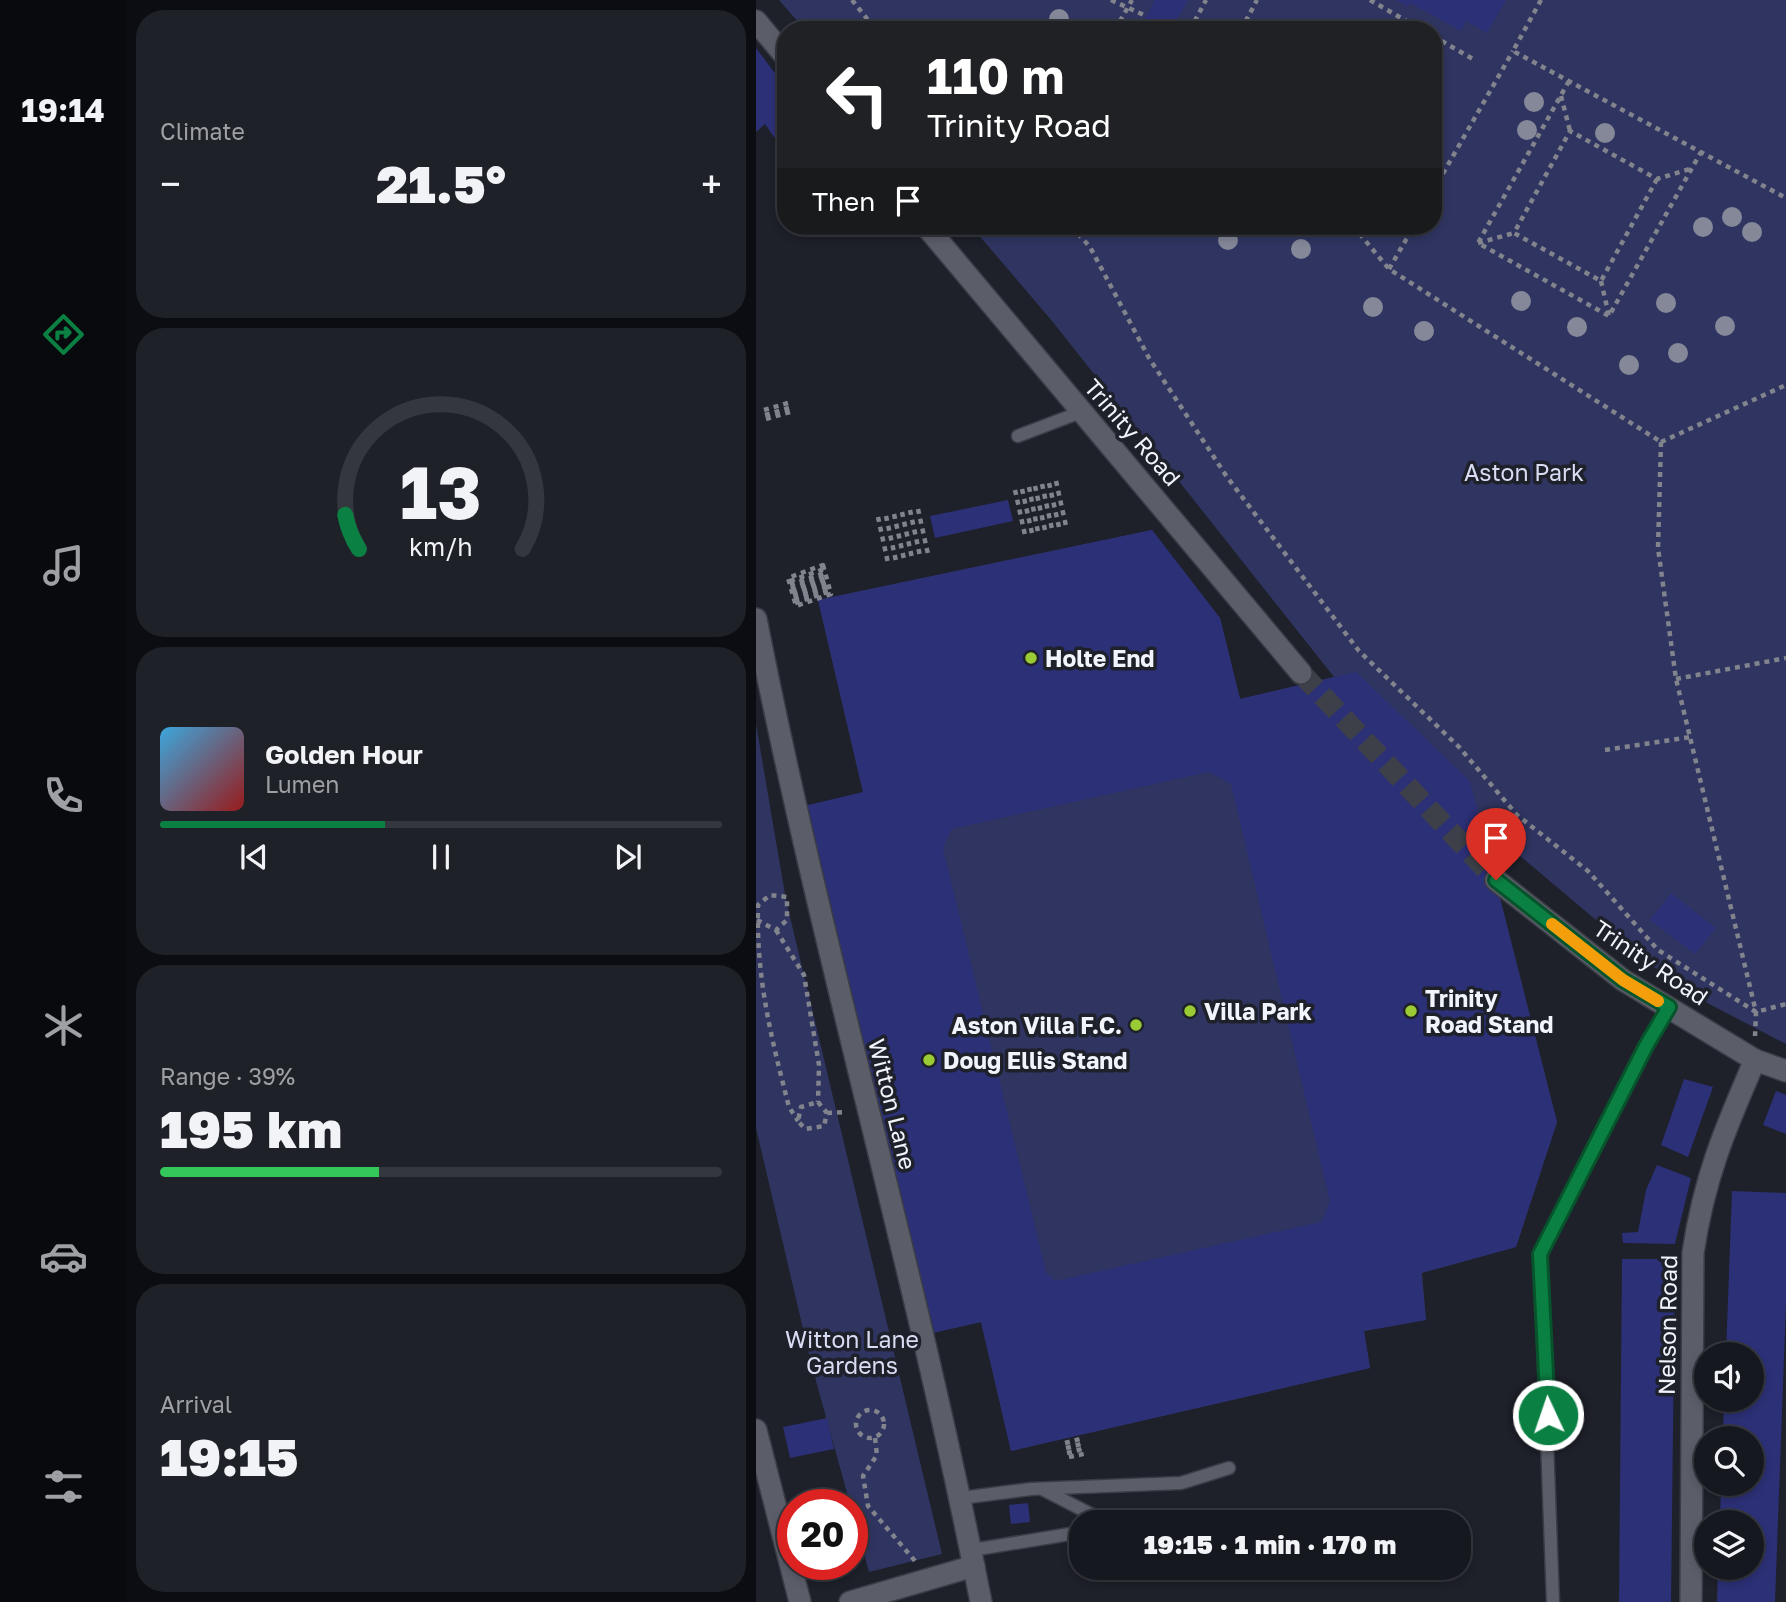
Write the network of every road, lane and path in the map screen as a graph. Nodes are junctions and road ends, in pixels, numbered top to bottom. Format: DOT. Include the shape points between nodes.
graph roads {
  1 [pos="852,0"];
  2 [pos="1111,0"];
  3 [pos="1132,0"];
  4 [pos="1206,0"];
  5 [pos="1257,0"];
  6 [pos="1370,0"];
  7 [pos="1541,0"];
  8 [pos="1129,7"];
  9 [pos="1146,16"];
  10 [pos="756,21"];
  11 [pos="869,21"];
  12 [pos="1120,21"];
  13 [pos="1195,21"];
  14 [pos="1246,21"];
  15 [pos="1406,21"];
  16 [pos="1442,41"];
  17 [pos="777,46"];
  18 [pos="1513,51"];
  19 [pos="1473,59"];
  20 [pos="1569,81"];
  21 [pos="1560,96"];
  22 [pos="1570,131"];
  23 [pos="1701,152"];
  24 [pos="1692,169"];
  25 [pos="1442,175"];
  26 [pos="1657,179"];
  27 [pos="1786,198"];
  28 [pos="1514,233"];
  29 [pos="934,235"];
  30 [pos="1079,235"];
  31 [pos="1361,235"];
  32 [pos="1409,235"];
  33 [pos="1478,243"];
  34 [pos="1389,269"];
  35 [pos="1601,281"];
  36 [pos="1609,316"];
  37 [pos="1786,385"];
  38 [pos="789,408"];
  39 [pos="1081,412"];
  40 [pos="1018,436"];
  41 [pos="1661,442"];
  42 [pos="1056,481"];
  43 [pos="1049,483"];
  44 [pos="1042,484"];
  45 [pos="1035,486"];
  46 [pos="1029,487"];
  47 [pos="1022,489"];
  48 [pos="1015,490"];
  49 [pos="918,509"];
  50 [pos="910,510"];
  51 [pos="902,512"];
  52 [pos="894,514"];
  53 [pos="886,516"];
  54 [pos="878,517"];
  55 [pos="1066,526"];
  56 [pos="1059,527"];
  57 [pos="1052,529"];
  58 [pos="1045,530"];
  59 [pos="1038,532"];
  60 [pos="1032,533"];
  61 [pos="1025,534"];
  62 [pos="928,554"];
  63 [pos="920,556"];
  64 [pos="912,558"];
  65 [pos="904,559"];
  66 [pos="896,561"];
  67 [pos="888,563"];
  68 [pos="827,580"];
  69 [pos="792,592"];
  70 [pos="756,619"];
  71 [pos="1786,658"];
  72 [pos="1301,673"];
  73 [pos="1675,680"];
  74 [pos="1691,737"];
  75 [pos="1605,750"];
  76 [pos="1496,880"];
  77 [pos="757,905"];
  78 [pos="757,920"];
  79 [pos="776,930"];
  80 [pos="1786,1004"];
  81 [pos="1669,1007"];
  82 [pos="1756,1012"];
  83 [pos="1755,1060"];
  84 [pos="1786,1071"];
  85 [pos="818,1102"];
  86 [pos="798,1121"];
  87 [pos="756,1430"];
  88 [pos="875,1438"];
  89 [pos="1086,1446"];
  90 [pos="1229,1468"];
  91 [pos="1036,1488"];
  92 [pos="961,1498"];
  93 [pos="1081,1510"];
  94 [pos="1069,1535"];
  95 [pos="973,1558"];
  96 [pos="923,1580"];
  97 [pos="800,1602"];
  98 [pos="850,1602"];
  99 [pos="981,1602"];
  100 [pos="1553,1602"];
  101 [pos="1691,1602"];
  1 -- 11 [label="path"];
  2 -- 8 [label="path"];
  3 -- 8 [label="path"];
  4 -- 13 [label="path"];
  5 -- 14 [label="path"];
  6 -- 15 [label="path"];
  7 -- 18 [label="path"];
  8 -- 9 [label="path"];
  8 -- 12 [label="path"];
  10 -- 17 [label="street"];
  16 -- 19 [label="path"];
  18 -- 20 [label="path"];
  18 -- 25 [label="path"];
  20 -- 21 [label="path"];
  20 -- 23 [label="path"];
  21 -- 22 [label="path"];
  21 -- 33 [label="path"];
  22 -- 26 [label="path"];
  22 -- 28 [label="path"];
  23 -- 24 [label="path"];
  23 -- 27 [label="path"];
  24 -- 26 [label="path"];
  24 -- 36 [label="path"];
  26 -- 35 [label="path"];
  28 -- 33 [label="path"];
  28 -- 35 [label="path"];
  29 -- 39 [label="street, Trinity Road"];
  30 -- 82 [label="path" via="1090,247 1149,358 1227,477 1359,651 1460,747 1517,816 1588,871 1658,950"];
  31 -- 34 [label="path"];
  32 -- 34 [label="path"];
  33 -- 36 [label="path"];
  34 -- 41 [label="path"];
  35 -- 36 [label="path"];
  37 -- 41 [label="path"];
  38 -- 38 [label="path" via="765,415"];
  39 -- 40 [label="lane"];
  39 -- 72 [label="street, Trinity Road"];
  41 -- 73 [label="path" via="1658,548"];
  42 -- 55 [label="path"];
  43 -- 56 [label="path"];
  44 -- 57 [label="path"];
  45 -- 58 [label="path"];
  46 -- 59 [label="path"];
  47 -- 60 [label="path"];
  48 -- 61 [label="path"];
  49 -- 62 [label="path"];
  50 -- 63 [label="path"];
  51 -- 64 [label="path"];
  52 -- 65 [label="path"];
  53 -- 66 [label="path"];
  54 -- 67 [label="path"];
  68 -- 69 [label="path"];
  68 -- 69 [label="path"];
  68 -- 69 [label="path" via="823,565 789,578"];
  70 -- 92 [label="street, Witton Lane" via="816,902"];
  71 -- 73 [label="path"];
  73 -- 74 [label="path"];
  74 -- 75 [label="path"];
  74 -- 82 [label="path"];
  76 -- 81 [label="street, Trinity Road" via="1623,980"];
  77 -- 78 [label="path"];
  77 -- 79 [label="path" via="770,895 787,897 787,919"];
  78 -- 79 [label="path"];
  78 -- 86 [label="path" via="760,991 789,1107"];
  79 -- 85 [label="path" via="804,975 819,1065"];
  80 -- 82 [label="path"];
  81 -- 83 [label="street, Trinity Road"];
  81 -- 100 [label="lane" via="1540,1254"];
  83 -- 84 [label="street, Trinity Road"];
  83 -- 101 [label="street, Nelson Road" via="1713,1159 1693,1253"];
  85 -- 86 [label="path" via="801,1107"];
  85 -- 86 [label="path" via="827,1113 824,1126 805,1129"];
  87 -- 97 [label="street"];
  88 -- 88 [label="path" via="857,1432 855,1421 860,1412 879,1411 884,1421"];
  88 -- 96 [label="path" via="877,1455 863,1476 867,1506 902,1544"];
  89 -- 89 [label="path" via="1067,1450"];
  90 -- 91 [label="lane" via="1181,1483"];
  91 -- 92 [label="lane"];
  91 -- 93 [label="lane"];
  92 -- 95 [label="street, Witton Lane"];
  94 -- 95 [label="lane"];
  95 -- 96 [label="street"];
  95 -- 99 [label="street, Witton Lane"];
  96 -- 98 [label="street"];
}
